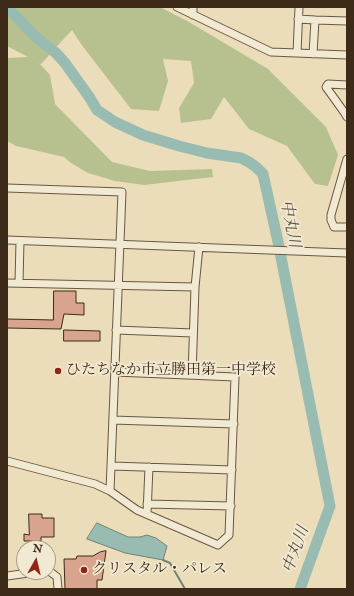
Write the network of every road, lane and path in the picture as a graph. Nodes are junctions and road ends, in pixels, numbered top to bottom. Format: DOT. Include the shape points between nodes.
graph roads {
  1 [pos="177,7"];
  2 [pos="193,7"];
  3 [pos="299,7"];
  4 [pos="193,15"];
  5 [pos="298,19"];
  6 [pos="315,20"];
  7 [pos="347,21"];
  8 [pos="297,53"];
  9 [pos="313,54"];
  10 [pos="347,55"];
  11 [pos="347,85"];
  12 [pos="347,117"];
  13 [pos="347,159"];
  14 [pos="7,188"];
  15 [pos="347,227"];
  16 [pos="7,240"];
  17 [pos="20,241"];
  18 [pos="120,244"];
  19 [pos="199,247"];
  20 [pos="347,253"];
  21 [pos="7,283"];
  22 [pos="18,283"];
  23 [pos="119,285"];
  24 [pos="195,287"];
  25 [pos="116,330"];
  26 [pos="192,333"];
  27 [pos="115,372"];
  28 [pos="192,375"];
  29 [pos="113,420"];
  30 [pos="234,424"];
  31 [pos="7,461"];
  32 [pos="112,466"];
  33 [pos="149,467"];
  34 [pos="232,470"];
  35 [pos="110,491"];
  36 [pos="147,504"];
  37 [pos="231,506"];
  38 [pos="146,514"];
  39 [pos="56,576"];
  40 [pos="58,589"];
  1 -- 4 [label="street"];
  2 -- 4 [label="street"];
  3 -- 5 [label="street"];
  4 -- 8 [label="street" via="271,52"];
  5 -- 6 [label="street"];
  5 -- 8 [label="street"];
  6 -- 7 [label="street"];
  6 -- 9 [label="street"];
  8 -- 9 [label="street"];
  9 -- 10 [label="street"];
  11 -- 12 [label="street" via="328,84 326,87"];
  13 -- 15 [label="street" via="331,215 334,227"];
  14 -- 18 [label="street" via="122,192"];
  16 -- 17 [label="street"];
  17 -- 18 [label="street"];
  17 -- 22 [label="street"];
  18 -- 19 [label="street"];
  18 -- 23 [label="street"];
  19 -- 20 [label="street"];
  19 -- 24 [label="street"];
  21 -- 22 [label="street"];
  22 -- 23 [label="street"];
  23 -- 24 [label="street"];
  23 -- 25 [label="street"];
  24 -- 26 [label="street"];
  25 -- 26 [label="street"];
  25 -- 27 [label="street"];
  26 -- 28 [label="street"];
  27 -- 28 [label="street"];
  27 -- 29 [label="street"];
  28 -- 30 [label="street" via="235,377"];
  29 -- 30 [label="street"];
  29 -- 32 [label="street"];
  30 -- 34 [label="street"];
  31 -- 35 [label="street" via="83,480"];
  32 -- 33 [label="street"];
  32 -- 35 [label="street"];
  33 -- 34 [label="street"];
  33 -- 36 [label="street"];
  34 -- 37 [label="street"];
  35 -- 38 [label="street"];
  36 -- 37 [label="street"];
  36 -- 38 [label="street"];
  37 -- 38 [label="street" via="229,535 218,545"];
  39 -- 40 [label="street"];
}
